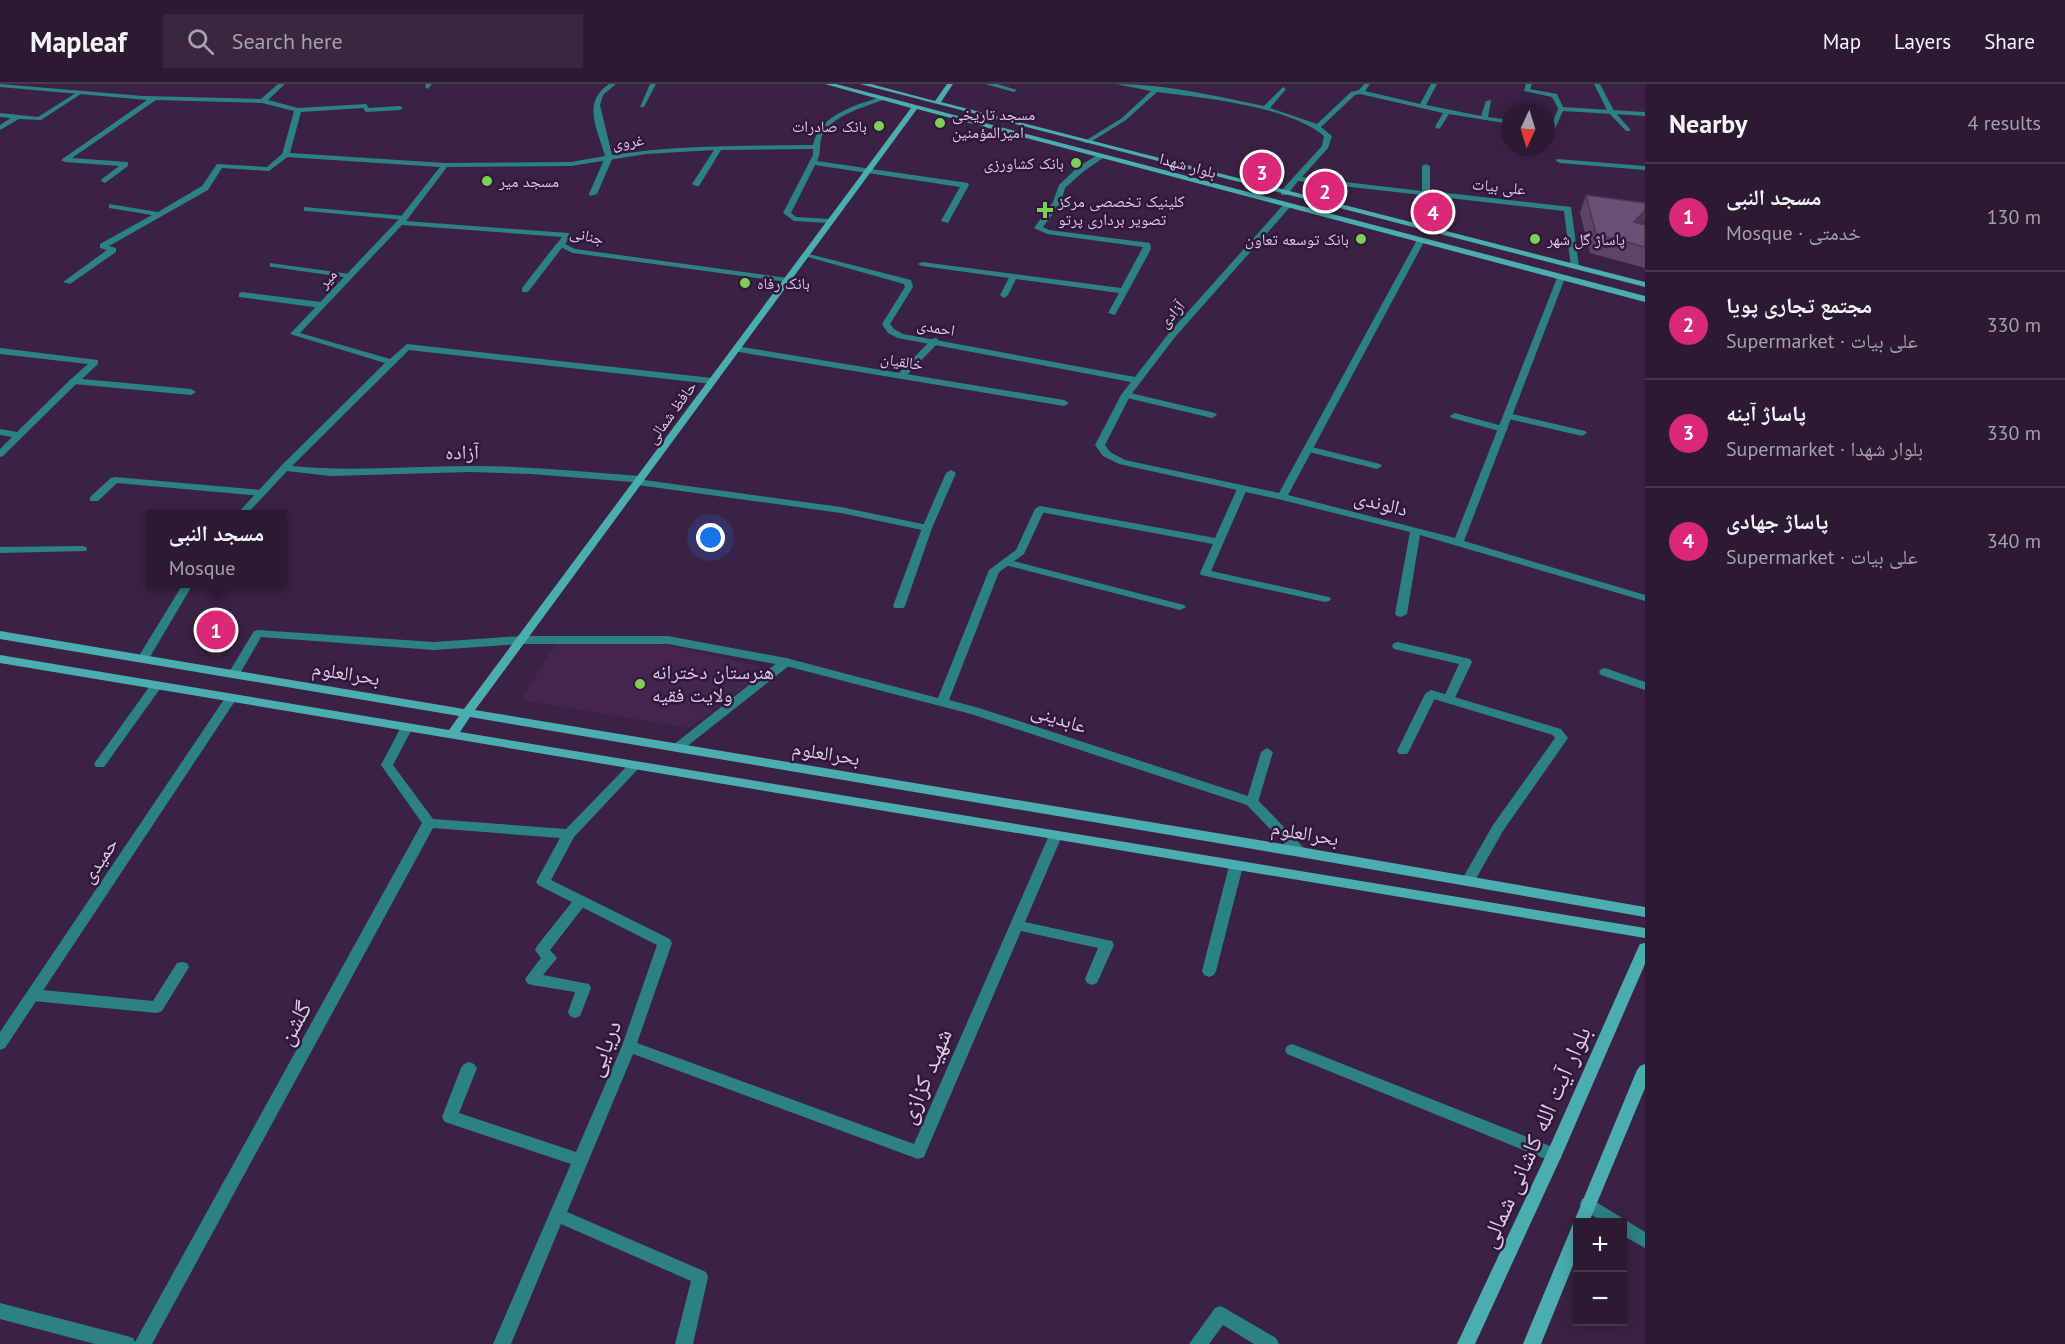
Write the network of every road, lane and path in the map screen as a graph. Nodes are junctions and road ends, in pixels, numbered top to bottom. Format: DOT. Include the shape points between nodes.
graph roads {
  1 [pos="282,84"];
  2 [pos="613,84"];
  3 [pos="653,84"];
  4 [pos="828,84"];
  5 [pos="863,84"];
  6 [pos="950,84"];
  7 [pos="988,84"];
  8 [pos="1119,84"];
  9 [pos="1187,84"];
  10 [pos="1367,84"];
  11 [pos="1434,84"];
  12 [pos="1529,84"];
  13 [pos="1597,84"];
  14 [pos="0,85"];
  15 [pos="1283,89"];
  16 [pos="1014,90"];
  17 [pos="1155,90"];
  18 [pos="81,92"];
  19 [pos="1360,92"];
  20 [pos="1180,94"];
  21 [pos="155,98"];
  22 [pos="883,98"];
  23 [pos="263,101"];
  24 [pos="1490,101"];
  25 [pos="937,103"];
  26 [pos="642,106"];
  27 [pos="1422,106"];
  28 [pos="915,107"];
  29 [pos="400,108"];
  30 [pos="1265,109"];
  31 [pos="1561,109"];
  32 [pos="298,110"];
  33 [pos="1446,112"];
  34 [pos="1611,112"];
  35 [pos="1645,114"];
  36 [pos="0,115"];
  37 [pos="17,117"];
  38 [pos="1484,118"];
  39 [pos="1555,119"];
  40 [pos="1501,121"];
  41 [pos="1318,126"];
  42 [pos="1438,127"];
  43 [pos="0,128"];
  44 [pos="1628,130"];
  45 [pos="1087,142"];
  46 [pos="815,147"];
  47 [pos="719,148"];
  48 [pos="286,155"];
  49 [pos="1102,156"];
  50 [pos="609,157"];
  51 [pos="1560,161"];
  52 [pos="813,163"];
  53 [pos="445,165"];
  54 [pos="1426,166"];
  55 [pos="1645,168"];
  56 [pos="868,170"];
  57 [pos="1296,179"];
  58 [pos="105,181"];
  59 [pos="696,184"];
  60 [pos="1284,193"];
  61 [pos="1426,193"];
  62 [pos="592,194"];
  63 [pos="112,206"];
  64 [pos="1287,206"];
  65 [pos="307,209"];
  66 [pos="159,214"];
  67 [pos="403,221"];
  68 [pos="830,221"];
  69 [pos="945,221"];
  70 [pos="1421,240"];
  71 [pos="560,245"];
  72 [pos="805,255"];
  73 [pos="922,264"];
  74 [pos="273,265"];
  75 [pos="1575,267"];
  76 [pos="350,276"];
  77 [pos="1014,276"];
  78 [pos="1562,278"];
  79 [pos="787,280"];
  80 [pos="67,282"];
  81 [pos="1645,285"];
  82 [pos="525,290"];
  83 [pos="1123,291"];
  84 [pos="1004,295"];
  85 [pos="242,296"];
  86 [pos="1645,299"];
  87 [pos="321,305"];
  88 [pos="1112,313"];
  89 [pos="935,341"];
  90 [pos="736,349"];
  91 [pos="0,351"];
  92 [pos="390,362"];
  93 [pos="901,376"];
  94 [pos="1137,380"];
  95 [pos="74,381"];
  96 [pos="712,381"];
  97 [pos="191,392"];
  98 [pos="1126,395"];
  99 [pos="1064,403"];
  100 [pos="1212,415"];
  101 [pos="1455,416"];
  102 [pos="1508,416"];
  103 [pos="1503,429"];
  104 [pos="0,432"];
  105 [pos="1582,433"];
  106 [pos="20,435"];
  107 [pos="1308,448"];
  108 [pos="0,454"];
  109 [pos="1106,454"];
  110 [pos="1377,466"];
  111 [pos="285,468"];
  112 [pos="951,473"];
  113 [pos="639,480"];
  114 [pos="1242,489"];
  115 [pos="262,493"];
  116 [pos="1282,497"];
  117 [pos="94,499"];
  118 [pos="246,510"];
  119 [pos="927,528"];
  120 [pos="1416,530"];
  121 [pos="1219,542"];
  122 [pos="1458,544"];
  123 [pos="82,549"];
  124 [pos="0,550"];
  125 [pos="1005,562"];
  126 [pos="186,588"];
  127 [pos="1645,598"];
  128 [pos="1325,600"];
  129 [pos="899,606"];
  130 [pos="1180,607"];
  131 [pos="1401,614"];
  132 [pos="0,635"];
  133 [pos="521,640"];
  134 [pos="1398,646"];
  135 [pos="0,659"];
  136 [pos="143,659"];
  137 [pos="786,662"];
  138 [pos="1605,672"];
  139 [pos="234,674"];
  140 [pos="156,686"];
  141 [pos="1645,686"];
  142 [pos="231,698"];
  143 [pos="1449,699"];
  144 [pos="942,702"];
  145 [pos="466,713"];
  146 [pos="407,727"];
  147 [pos="451,735"];
  148 [pos="677,748"];
  149 [pos="1403,751"];
  150 [pos="1267,752"];
  151 [pos="100,764"];
  152 [pos="635,765"];
  153 [pos="1252,802"];
  154 [pos="429,824"];
  155 [pos="569,834"];
  156 [pos="1055,836"];
  157 [pos="1300,852"];
  158 [pos="1236,866"];
  159 [pos="1468,881"];
  160 [pos="581,902"];
  161 [pos="1645,912"];
  162 [pos="1016,925"];
  163 [pos="1645,933"];
  164 [pos="1645,948"];
  165 [pos="182,967"];
  166 [pos="1209,971"];
  167 [pos="1092,979"];
  168 [pos="33,995"];
  169 [pos="575,1012"];
  170 [pos="0,1044"];
  171 [pos="629,1046"];
  172 [pos="1292,1050"];
  173 [pos="469,1068"];
  174 [pos="1645,1070"];
  175 [pos="1554,1155"];
  176 [pos="580,1160"];
  177 [pos="1588,1204"];
  178 [pos="557,1215"];
  179 [pos="1583,1218"];
  180 [pos="1610,1218"];
  181 [pos="1627,1229"];
  182 [pos="1645,1241"];
  183 [pos="1573,1243"];
  184 [pos="0,1311"];
  185 [pos="127,1344"];
  186 [pos="143,1344"];
  187 [pos="502,1344"];
  188 [pos="684,1344"];
  189 [pos="1198,1344"];
  190 [pos="1270,1344"];
  191 [pos="1466,1344"];
  192 [pos="1532,1344"];
  1 -- 23 [label="street"];
  2 -- 50 [label="street" via="600,92 596,103"];
  3 -- 26 [label="street"];
  4 -- 22 [label="main road, بلوار شهدا"];
  5 -- 25 [label="main road, بلوار شهدا"];
  6 -- 25 [label="main road"];
  7 -- 16 [label="street"];
  8 -- 17 [label="street"];
  9 -- 20 [label="street"];
  10 -- 19 [label="street"];
  11 -- 27 [label="street"];
  12 -- 31 [label="street" via="1526,90 1555,95"];
  13 -- 34 [label="street"];
  14 -- 18 [label="street"];
  15 -- 30 [label="street"];
  17 -- 20 [label="street"];
  17 -- 45 [label="street" via="1124,118"];
  18 -- 21 [label="street"];
  18 -- 37 [label="street" via="39,119"];
  19 -- 27 [label="street"];
  19 -- 41 [label="street" via="1353,93"];
  20 -- 30 [label="street"];
  21 -- 23 [label="street"];
  21 -- 58 [label="street" via="65,160 125,164"];
  22 -- 28 [label="main road, بلوار شهدا"];
  22 -- 46 [label="street" via="828,123"];
  23 -- 32 [label="street"];
  24 -- 38 [label="street"];
  25 -- 28 [label="main road"];
  25 -- 45 [label="main road, بلوار شهدا"];
  27 -- 33 [label="street"];
  28 -- 49 [label="main road, بلوار شهدا"];
  28 -- 56 [label="main road, حافظ شمالی"];
  29 -- 32 [label="street" via="365,113 366,106"];
  30 -- 41 [label="street"];
  31 -- 34 [label="street"];
  31 -- 39 [label="street"];
  32 -- 48 [label="street"];
  33 -- 38 [label="street"];
  33 -- 42 [label="street"];
  34 -- 35 [label="street"];
  34 -- 44 [label="street"];
  36 -- 37 [label="street"];
  37 -- 43 [label="street"];
  38 -- 40 [label="street"];
  41 -- 57 [label="street" via="1329,136 1325,146"];
  45 -- 60 [label="main road, بلوار شهدا"];
  46 -- 47 [label="street, غروی"];
  46 -- 52 [label="street"];
  47 -- 50 [label="street, غروی"];
  47 -- 59 [label="street"];
  48 -- 53 [label="street"];
  48 -- 66 [label="street" via="269,170 220,165 205,188"];
  49 -- 64 [label="main road, بلوار شهدا"];
  49 -- 83 [label="street" via="1062,187 1057,202 1038,228 1147,245"];
  50 -- 53 [label="street, غروی" via="571,164"];
  50 -- 62 [label="street"];
  51 -- 55 [label="street"];
  52 -- 56 [label="street"];
  52 -- 68 [label="street" via="787,213 794,219"];
  53 -- 67 [label="street, میر"];
  54 -- 61 [label="street"];
  56 -- 68 [label="main road, حافظ شمالی"];
  56 -- 69 [label="street" via="966,185"];
  57 -- 60 [label="street"];
  57 -- 61 [label="street, علی بیات"];
  60 -- 75 [label="main road, بلوار شهدا"];
  61 -- 75 [label="street, علی بیات" via="1568,209"];
  63 -- 66 [label="street"];
  64 -- 70 [label="main road, بلوار شهدا"];
  64 -- 94 [label="street, آزادی" via="1172,334"];
  65 -- 67 [label="street"];
  66 -- 80 [label="street" via="103,246 113,250"];
  67 -- 71 [label="street, جنانی" via="568,235"];
  67 -- 76 [label="street, میر"];
  68 -- 72 [label="main road, حافظ شمالی"];
  70 -- 78 [label="main road, بلوار شهدا"];
  70 -- 107 [label="street"];
  71 -- 79 [label="street, جنانی" via="573,251"];
  71 -- 82 [label="street"];
  72 -- 79 [label="main road, حافظ شمالی"];
  72 -- 89 [label="street, احمدی" via="908,282 909,287 886,324 901,336"];
  73 -- 77 [label="street"];
  74 -- 76 [label="street"];
  75 -- 81 [label="main road, بلوار شهدا"];
  76 -- 87 [label="street, میر"];
  77 -- 83 [label="street"];
  77 -- 84 [label="street"];
  78 -- 86 [label="main road, بلوار شهدا"];
  78 -- 102 [label="street"];
  79 -- 90 [label="main road, حافظ شمالی"];
  83 -- 88 [label="street"];
  85 -- 87 [label="street"];
  87 -- 92 [label="street, میر" via="294,334"];
  89 -- 93 [label="street"];
  89 -- 94 [label="street, احمدی"];
  90 -- 93 [label="street, خالقیان"];
  90 -- 96 [label="main road, حافظ شمالی"];
  91 -- 95 [label="street" via="95,362"];
  92 -- 96 [label="street" via="407,347"];
  92 -- 111 [label="street"];
  93 -- 99 [label="street, خالقیان"];
  94 -- 98 [label="street, آزادی"];
  95 -- 97 [label="street"];
  95 -- 106 [label="street"];
  96 -- 113 [label="main road, حافظ شمالی"];
  98 -- 100 [label="street"];
  98 -- 109 [label="street, آزادی" via="1100,445"];
  101 -- 103 [label="street"];
  102 -- 103 [label="street"];
  102 -- 105 [label="street"];
  103 -- 122 [label="street"];
  104 -- 106 [label="street"];
  106 -- 108 [label="street"];
  107 -- 110 [label="street"];
  107 -- 116 [label="street"];
  109 -- 114 [label="street, دالوندی" via="1145,468"];
  111 -- 113 [label="street, آزاده" via="330,473 519,470"];
  111 -- 115 [label="street"];
  112 -- 119 [label="street"];
  113 -- 119 [label="street, آزاده" via="841,510"];
  113 -- 133 [label="main road, حافظ شمالی"];
  114 -- 116 [label="street, دالوندی"];
  114 -- 121 [label="street"];
  115 -- 117 [label="street" via="115,480"];
  115 -- 118 [label="street"];
  116 -- 120 [label="street, دالوندی"];
  119 -- 129 [label="street"];
  120 -- 122 [label="street, دالوندی"];
  120 -- 131 [label="street"];
  121 -- 125 [label="street" via="1040,509 1020,552"];
  121 -- 128 [label="street" via="1205,573"];
  122 -- 127 [label="street, دالوندی"];
  123 -- 124 [label="street"];
  125 -- 130 [label="street"];
  125 -- 144 [label="street" via="994,570"];
  126 -- 136 [label="street"];
  132 -- 136 [label="main road, بحرالعلوم"];
  133 -- 137 [label="street, عابدینی" via="668,640"];
  133 -- 139 [label="street, عابدینی" via="434,646 258,633"];
  133 -- 145 [label="main road, حافظ شمالی"];
  134 -- 143 [label="street" via="1466,662"];
  135 -- 140 [label="main road"];
  136 -- 139 [label="main road, بحرالعلوم"];
  137 -- 144 [label="street, عابدینی"];
  137 -- 148 [label="street"];
  138 -- 141 [label="street"];
  139 -- 145 [label="main road, بحرالعلوم"];
  140 -- 142 [label="main road"];
  140 -- 151 [label="street"];
  142 -- 146 [label="main road"];
  142 -- 168 [label="street, حمیدی"];
  143 -- 149 [label="street" via="1431,694"];
  143 -- 159 [label="street" via="1557,732 1562,738 1498,828"];
  144 -- 153 [label="street, عابدینی"];
  145 -- 147 [label="main road, حافظ شمالی"];
  145 -- 148 [label="main road, بحرالعلوم"];
  146 -- 147 [label="main road"];
  146 -- 154 [label="street" via="387,765"];
  147 -- 152 [label="main road"];
  148 -- 157 [label="main road, بحرالعلوم"];
  150 -- 153 [label="street"];
  152 -- 155 [label="street, دریایی"];
  152 -- 156 [label="main road"];
  153 -- 157 [label="street, عابدینی"];
  154 -- 155 [label="street"];
  154 -- 186 [label="street, گلشن"];
  155 -- 160 [label="street, دریایی" via="543,882"];
  156 -- 158 [label="main road"];
  156 -- 162 [label="street, شهید کزازی"];
  157 -- 159 [label="main road, بحرالعلوم"];
  158 -- 163 [label="main road"];
  158 -- 166 [label="street"];
  159 -- 161 [label="main road, بحرالعلوم"];
  160 -- 169 [label="street" via="542,950 550,958 532,979 584,988"];
  160 -- 171 [label="street, دریایی" via="665,943"];
  162 -- 167 [label="street" via="1107,945"];
  162 -- 171 [label="street, شهید کزازی" via="918,1152"];
  164 -- 175 [label="main road, بلوار آیت الله کاشانی شمالی"];
  165 -- 168 [label="street" via="157,1007"];
  168 -- 170 [label="street, حمیدی"];
  171 -- 176 [label="street, دریایی"];
  172 -- 175 [label="street"];
  173 -- 176 [label="street" via="450,1117"];
  174 -- 177 [label="main road"];
  175 -- 191 [label="main road, بلوار آیت الله کاشانی شمالی"];
  176 -- 178 [label="street, دریایی"];
  177 -- 179 [label="main road"];
  177 -- 180 [label="street"];
  178 -- 187 [label="street, دریایی"];
  178 -- 188 [label="street" via="700,1277"];
  181 -- 182 [label="street"];
  183 -- 192 [label="main road"];
  184 -- 185 [label="street"];
  189 -- 190 [label="street" via="1221,1314"];
}
